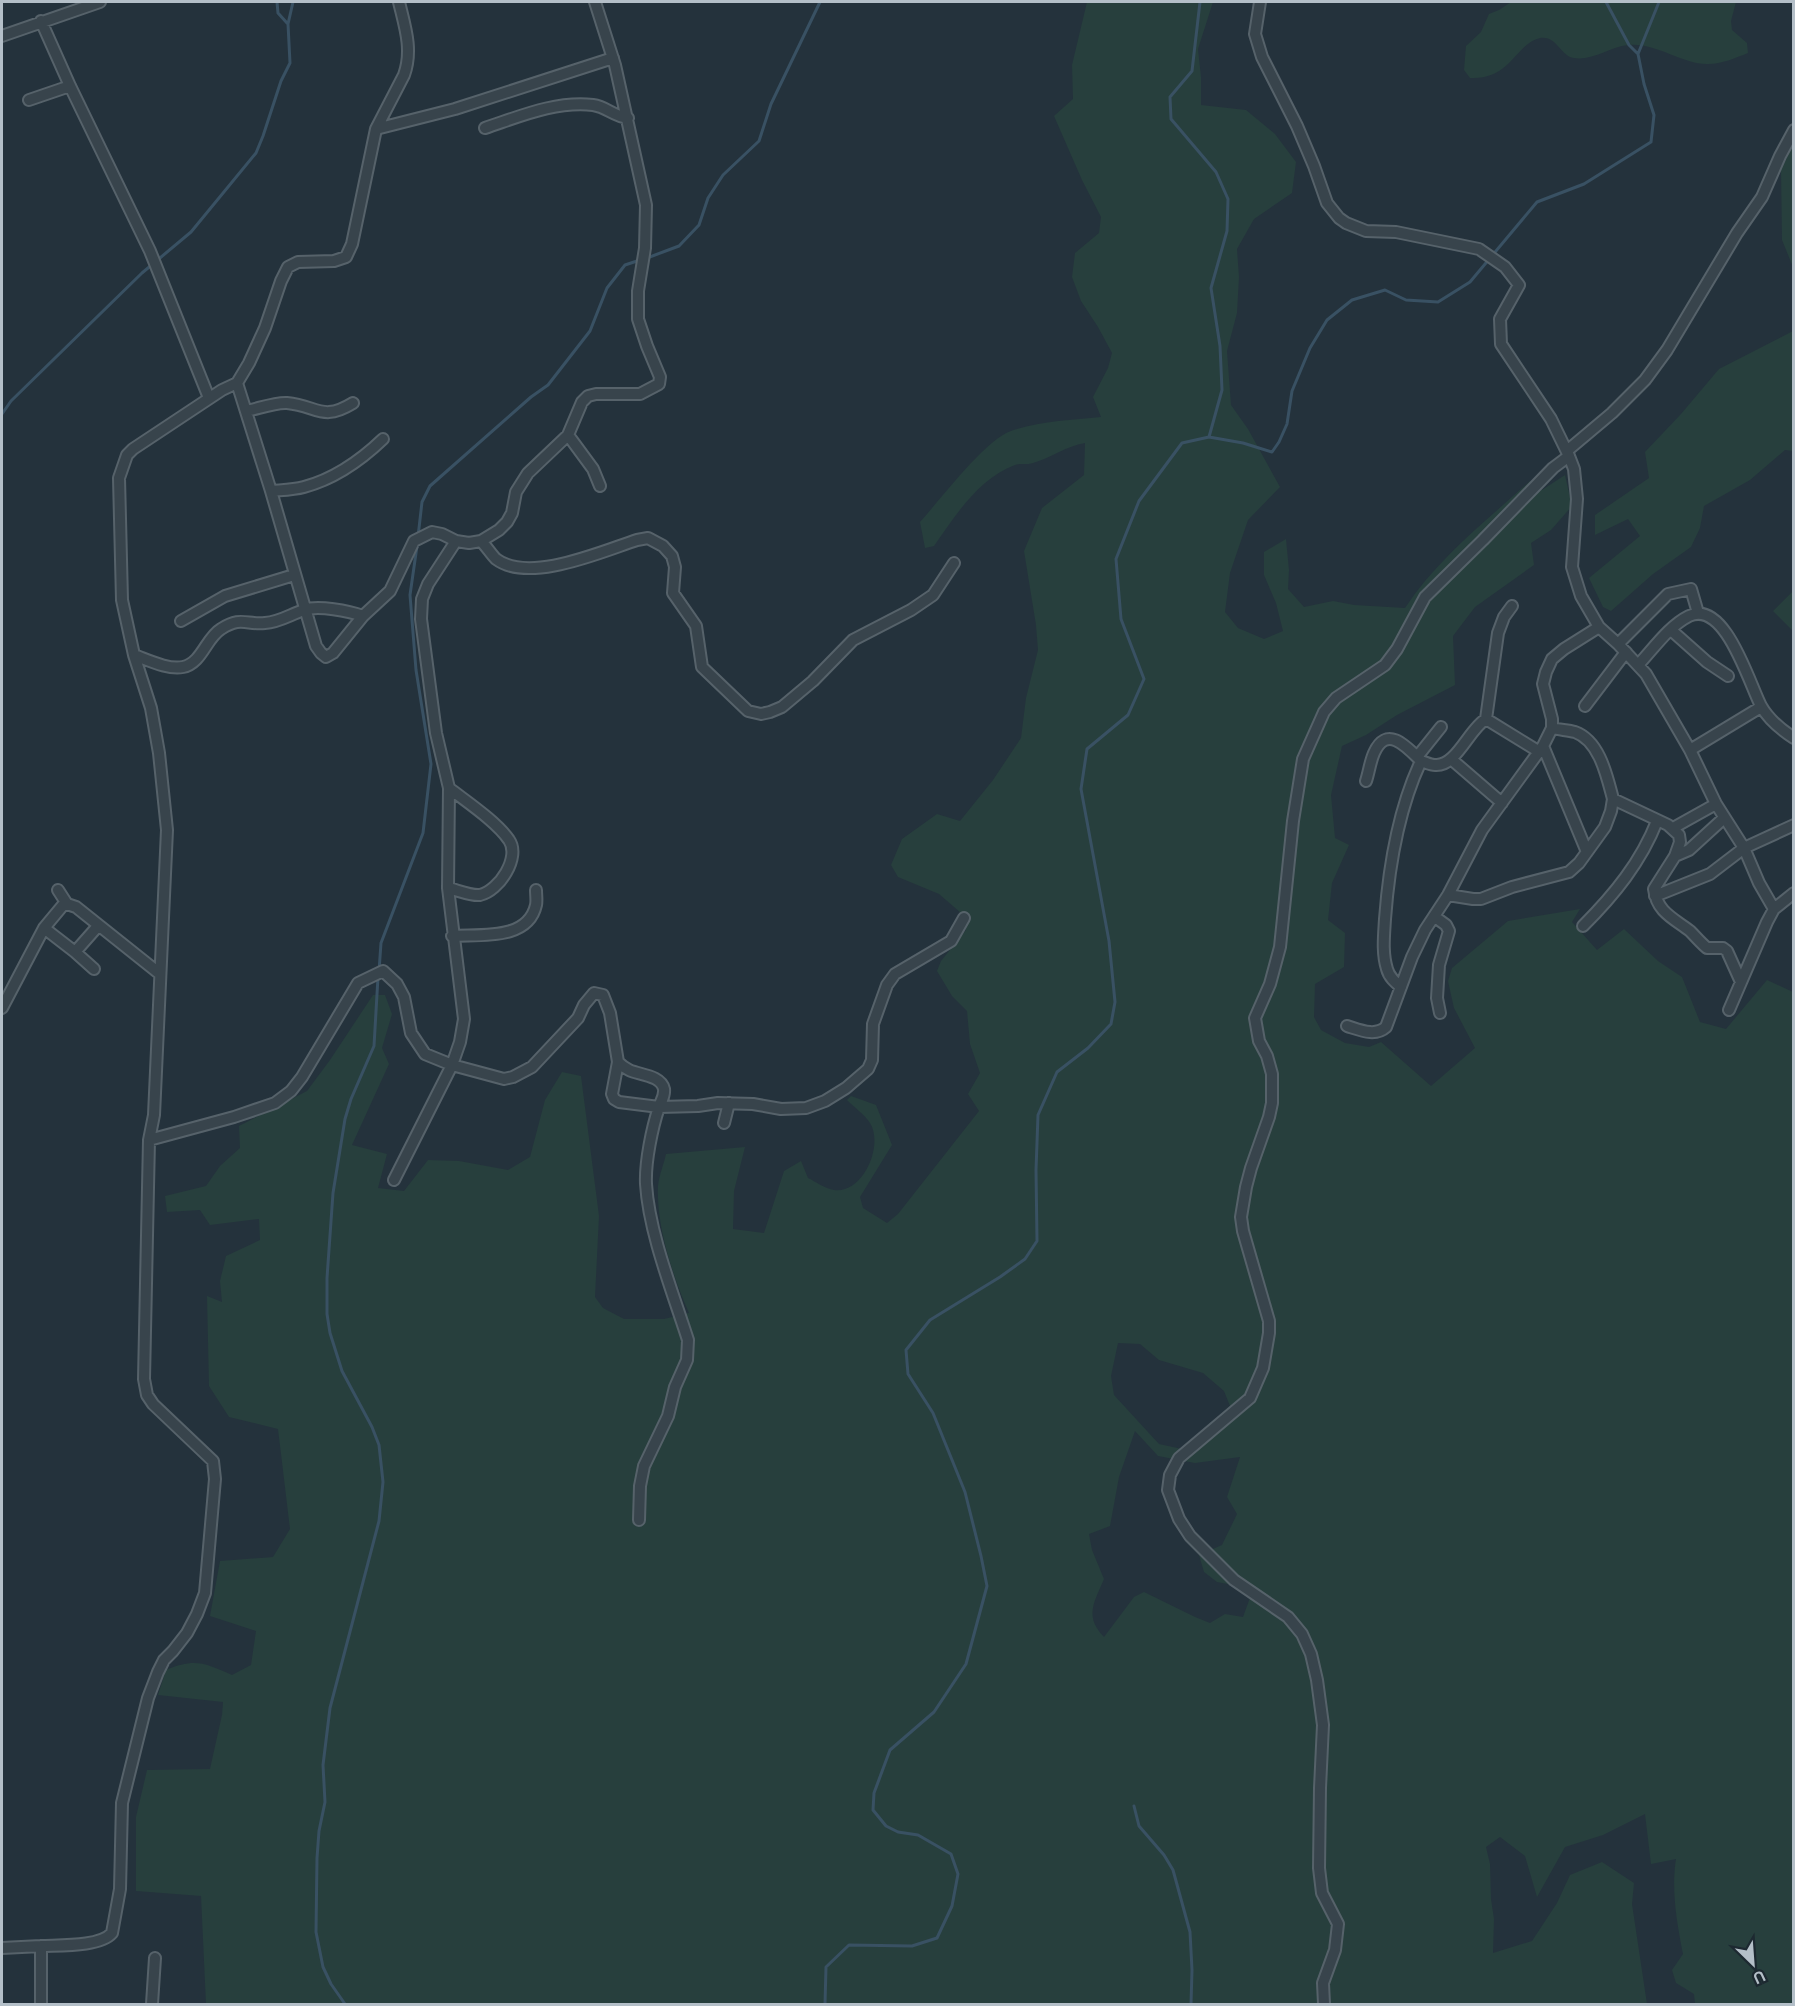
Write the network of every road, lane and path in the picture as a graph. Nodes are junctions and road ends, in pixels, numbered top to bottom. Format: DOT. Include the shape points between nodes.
graph roads {
  1 [pos="100,2"];
  2 [pos="399,2"];
  3 [pos="595,2"];
  4 [pos="1260,2"];
  5 [pos="41,21"];
  6 [pos="2,36"];
  7 [pos="613,58"];
  8 [pos="70,86"];
  9 [pos="29,100"];
  10 [pos="628,118"];
  11 [pos="485,128"];
  12 [pos="376,129"];
  13 [pos="1794,130"];
  14 [pos="237,383"];
  15 [pos="209,398"];
  16 [pos="353,403"];
  17 [pos="246,411"];
  18 [pos="568,435"];
  19 [pos="383,439"];
  20 [pos="1568,453"];
  21 [pos="600,486"];
  22 [pos="271,491"];
  23 [pos="456,541"];
  24 [pos="481,541"];
  25 [pos="954,563"];
  26 [pos="294,574"];
  27 [pos="1512,606"];
  28 [pos="305,609"];
  29 [pos="1698,613"];
  30 [pos="363,616"];
  31 [pos="181,621"];
  32 [pos="1599,627"];
  33 [pos="1671,630"];
  34 [pos="1618,644"];
  35 [pos="1626,652"];
  36 [pos="134,655"];
  37 [pos="1639,664"];
  38 [pos="1728,676"];
  39 [pos="1585,706"];
  40 [pos="1761,707"];
  41 [pos="1486,719"];
  42 [pos="1441,727"];
  43 [pos="1552,728"];
  44 [pos="1794,738"];
  45 [pos="1541,749"];
  46 [pos="1690,750"];
  47 [pos="1419,759"];
  48 [pos="1451,759"];
  49 [pos="1366,781"];
  50 [pos="450,788"];
  51 [pos="1613,799"];
  52 [pos="1502,803"];
  53 [pos="1716,804"];
  54 [pos="1724,818"];
  55 [pos="1657,821"];
  56 [pos="1794,825"];
  57 [pos="1672,828"];
  58 [pos="1744,848"];
  59 [pos="1587,852"];
  60 [pos="1675,856"];
  61 [pos="448,888"];
  62 [pos="58,890"];
  63 [pos="536,890"];
  64 [pos="1794,893"];
  65 [pos="1449,895"];
  66 [pos="1654,896"];
  67 [pos="68,904"];
  68 [pos="1774,909"];
  69 [pos="1434,917"];
  70 [pos="964,918"];
  71 [pos="98,926"];
  72 [pos="1583,926"];
  73 [pos="44,928"];
  74 [pos="452,936"];
  75 [pos="75,952"];
  76 [pos="94,969"];
  77 [pos="160,974"];
  78 [pos="1741,982"];
  79 [pos="1401,987"];
  80 [pos="2,1008"];
  81 [pos="1729,1010"];
  82 [pos="1440,1013"];
  83 [pos="1347,1026"];
  84 [pos="618,1062"];
  85 [pos="452,1065"];
  86 [pos="729,1103"];
  87 [pos="659,1107"];
  88 [pos="724,1123"];
  89 [pos="149,1140"];
  90 [pos="394,1180"];
  91 [pos="639,1520"];
  92 [pos="41,1947"];
  93 [pos="2,1948"];
  94 [pos="155,1958"];
  95 [pos="41,2004"];
  96 [pos="152,2004"];
  97 [pos="1324,2004"];
  1 -- 5 [label="street"];
  2 -- 12 [label="street" via="408,39 407,66"];
  3 -- 7 [label="street"];
  4 -- 20 [label="street" via="1255,34 1262,57 1297,126 1332,211 1346,223 1366,231 1456,243 1485,252 1505,267 1519,285 1500,319 1501,344 1551,419"];
  5 -- 6 [label="street"];
  5 -- 8 [label="street"];
  7 -- 10 [label="street"];
  7 -- 12 [label="street" via="455,109"];
  8 -- 9 [label="street"];
  8 -- 15 [label="street" via="150,251"];
  10 -- 11 [label="street" via="594,105 567,104"];
  10 -- 18 [label="street" via="646,205 638,319 660,384 640,394 588,396"];
  12 -- 14 [label="street" via="346,257 298,262 288,267 257,345"];
  13 -- 20 [label="street" via="1762,197 1667,350 1645,380"];
  14 -- 15 [label="street"];
  14 -- 17 [label="street"];
  15 -- 36 [label="street" via="127,455 119,478 122,600"];
  16 -- 17 [label="street" via="334,413 284,403"];
  17 -- 22 [label="street"];
  18 -- 21 [label="street" via="593,469"];
  18 -- 24 [label="street" via="528,473 516,492 507,522"];
  19 -- 22 [label="street" via="354,463 323,480"];
  20 -- 32 [label="street" via="1577,499 1572,567 1581,596"];
  20 -- 97 [label="street" via="1425,597 1385,665 1336,698 1324,712 1303,759 1280,947 1255,1018 1258,1041 1272,1074 1272,1104 1251,1168 1241,1216 1269,1321 1263,1368 1250,1398 1179,1458 1170,1475 1168,1490 1190,1536 1234,1580 1288,1617 1311,1654 1323,1725 1319,1868 1322,1893 1338,1924 1335,1950 1323,1983"];
  22 -- 26 [label="street"];
  23 -- 24 [label="street"];
  23 -- 30 [label="street" via="432,532 414,541 390,591"];
  23 -- 50 [label="street" via="428,584 421,619 436,732"];
  24 -- 25 [label="street" via="497,559 514,567 535,568 562,565 648,538 663,546 675,567 673,593 696,626 702,667 748,711 760,714 782,707 853,640 933,595"];
  26 -- 28 [label="street"];
  26 -- 31 [label="street" via="225,596"];
  27 -- 41 [label="street" via="1498,633"];
  28 -- 30 [label="street"];
  28 -- 30 [label="street" via="316,646 326,657"];
  28 -- 36 [label="street" via="268,623 230,624 219,630 199,657 181,668"];
  29 -- 33 [label="street"];
  29 -- 34 [label="street" via="1691,589 1671,592"];
  29 -- 40 [label="street" via="1715,620 1725,632"];
  32 -- 34 [label="street"];
  32 -- 43 [label="street" via="1552,659 1543,684"];
  33 -- 37 [label="street"];
  33 -- 38 [label="street"];
  34 -- 35 [label="street"];
  35 -- 37 [label="street"];
  35 -- 39 [label="street"];
  36 -- 77 [label="street" via="151,708 167,830"];
  37 -- 46 [label="street"];
  40 -- 44 [label="street" via="1780,729"];
  40 -- 46 [label="street"];
  41 -- 45 [label="street"];
  41 -- 48 [label="street"];
  42 -- 47 [label="street"];
  43 -- 45 [label="street"];
  43 -- 51 [label="street" via="1577,733 1588,740 1607,775"];
  45 -- 52 [label="street"];
  45 -- 59 [label="street"];
  46 -- 53 [label="street"];
  47 -- 48 [label="street" via="1435,766"];
  47 -- 49 [label="street" via="1396,739 1388,739 1374,753"];
  47 -- 79 [label="street" via="1390,865 1386,906 1383,947 1387,970"];
  48 -- 52 [label="street"];
  50 -- 61 [label="street"];
  50 -- 61 [label="street" via="502,831 511,843 512,858 502,878 489,890 478,895"];
  51 -- 55 [label="street"];
  51 -- 59 [label="street" via="1605,827"];
  52 -- 65 [label="street" via="1470,850"];
  53 -- 54 [label="street"];
  53 -- 57 [label="street"];
  54 -- 58 [label="street"];
  54 -- 60 [label="street" via="1689,850"];
  55 -- 57 [label="street"];
  55 -- 72 [label="street" via="1644,852 1608,902"];
  56 -- 58 [label="street"];
  57 -- 60 [label="street" via="1680,842"];
  58 -- 66 [label="street" via="1710,874"];
  58 -- 68 [label="street"];
  59 -- 65 [label="street" via="1569,872 1554,877 1481,898"];
  60 -- 66 [label="street" via="1657,881"];
  61 -- 74 [label="street"];
  62 -- 67 [label="street"];
  63 -- 74 [label="street" via="536,905 530,917 514,931"];
  64 -- 68 [label="street"];
  65 -- 69 [label="street"];
  66 -- 78 [label="street" via="1663,913 1688,929 1707,948 1727,951"];
  67 -- 71 [label="street"];
  67 -- 73 [label="street"];
  68 -- 78 [label="street"];
  69 -- 79 [label="street"];
  69 -- 82 [label="street" via="1449,931 1439,965"];
  70 -- 86 [label="street" via="951,941 895,974 887,985 873,1024 872,1060 868,1069 846,1088 806,1108"];
  71 -- 75 [label="street"];
  71 -- 77 [label="street"];
  73 -- 75 [label="street"];
  73 -- 80 [label="street"];
  74 -- 85 [label="street" via="464,1019"];
  75 -- 76 [label="street"];
  77 -- 89 [label="street" via="154,1115"];
  78 -- 81 [label="street"];
  79 -- 83 [label="street" via="1386,1027 1380,1032"];
  84 -- 85 [label="street" via="607,1003 603,995 594,993 578,1018 532,1067 521,1073 504,1079"];
  84 -- 87 [label="street" via="660,1082 664,1088"];
  84 -- 87 [label="street" via="614,1099"];
  85 -- 89 [label="street" via="425,1054 416,1042 404,997 383,971 358,983 291,1091 275,1102 234,1117"];
  85 -- 90 [label="street"];
  86 -- 87 [label="street"];
  86 -- 88 [label="street"];
  87 -- 91 [label="street" via="646,1183 660,1253 689,1349 668,1416 645,1466"];
  89 -- 92 [label="street" via="144,1388 153,1404 209,1457 215,1468 205,1593 186,1634 164,1660 148,1698 122,1803 120,1888 112,1933 103,1940"];
  92 -- 93 [label="street"];
  92 -- 95 [label="street"];
  94 -- 96 [label="street"];
}
